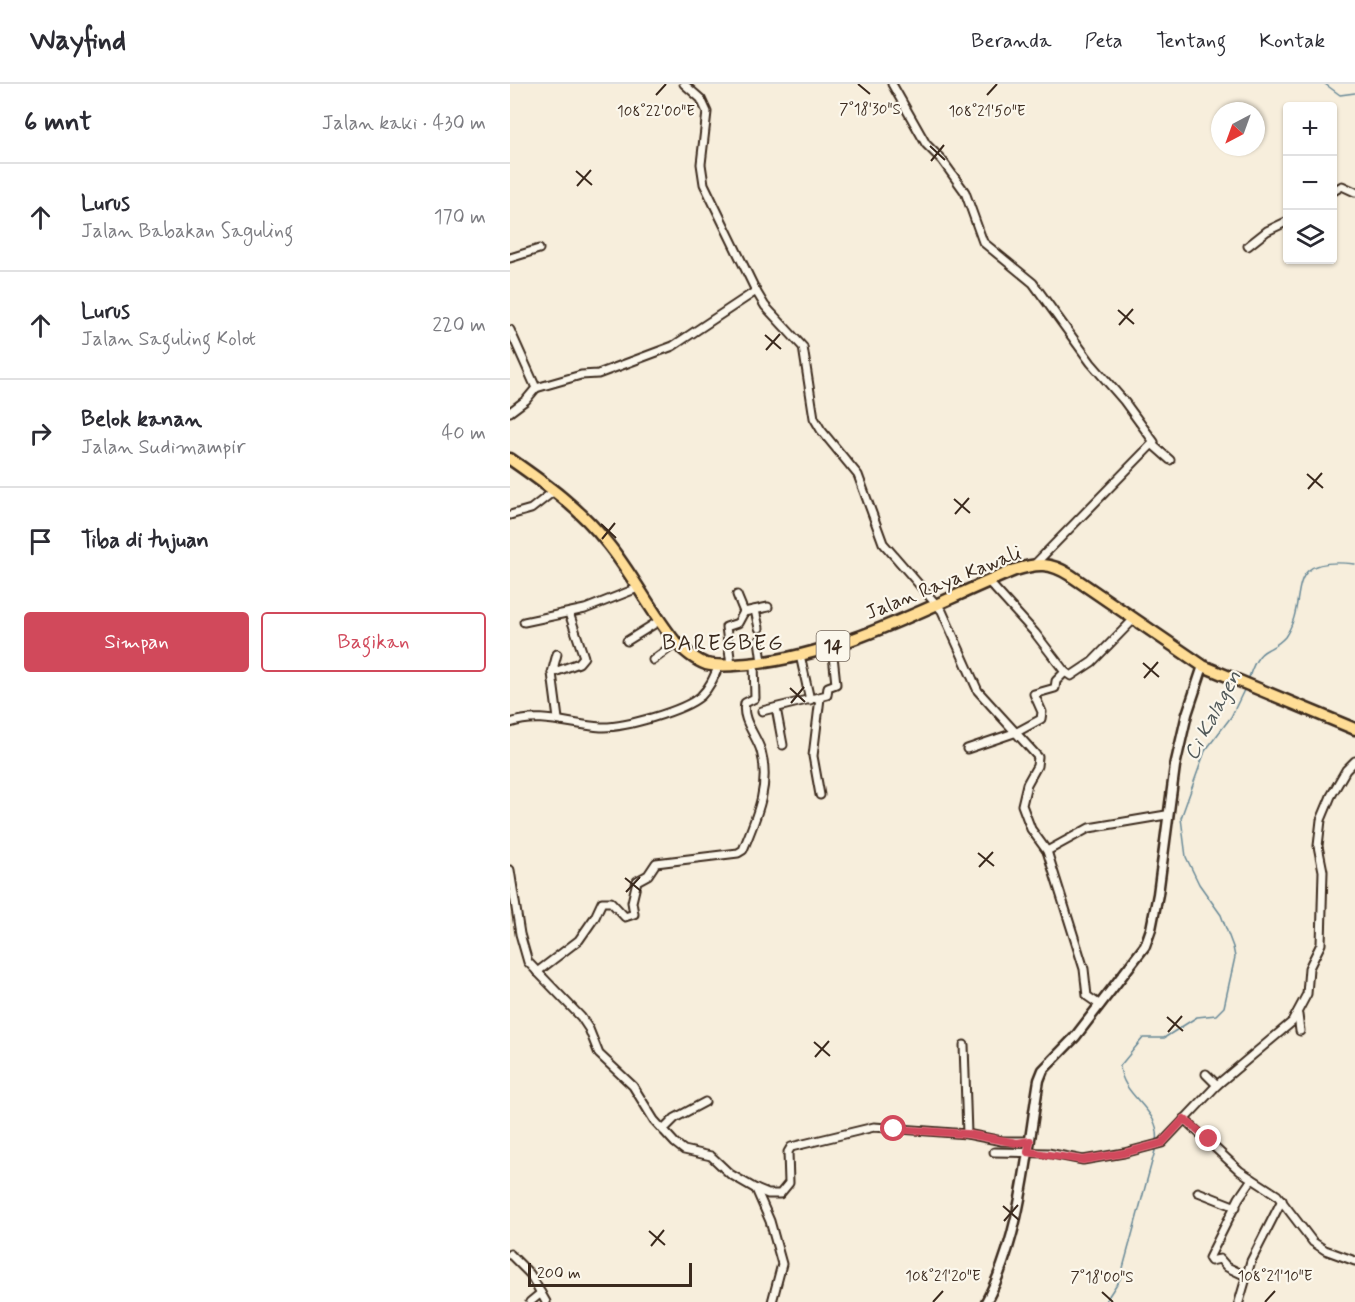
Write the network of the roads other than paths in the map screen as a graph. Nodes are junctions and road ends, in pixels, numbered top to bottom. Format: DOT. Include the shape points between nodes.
graph roads {
  1 [pos="684,84"];
  2 [pos="892,84"];
  3 [pos="1337,189"];
  4 [pos="1355,192"];
  5 [pos="1283,223"];
  6 [pos="1248,246"];
  7 [pos="540,249"];
  8 [pos="510,258"];
  9 [pos="756,291"];
  10 [pos="510,330"];
  11 [pos="536,388"];
  12 [pos="510,412"];
  13 [pos="1153,445"];
  14 [pos="510,459"];
  15 [pos="1170,460"];
  16 [pos="554,491"];
  17 [pos="510,515"];
  18 [pos="1035,564"];
  19 [pos="988,581"];
  20 [pos="638,588"];
  21 [pos="738,594"];
  22 [pos="936,603"];
  23 [pos="768,607"];
  24 [pos="755,610"];
  25 [pos="569,612"];
  26 [pos="744,612"];
  27 [pos="1133,620"];
  28 [pos="659,621"];
  29 [pos="524,622"];
  30 [pos="759,628"];
  31 [pos="759,640"];
  32 [pos="627,642"];
  33 [pos="676,643"];
  34 [pos="832,646"];
  35 [pos="557,654"];
  36 [pos="800,655"];
  37 [pos="653,660"];
  38 [pos="758,663"];
  39 [pos="719,665"];
  40 [pos="731,665"];
  41 [pos="1203,666"];
  42 [pos="1065,672"];
  43 [pos="552,673"];
  44 [pos="820,698"];
  45 [pos="810,700"];
  46 [pos="776,708"];
  47 [pos="762,711"];
  48 [pos="558,719"];
  49 [pos="510,723"];
  50 [pos="1355,729"];
  51 [pos="1017,732"];
  52 [pos="783,745"];
  53 [pos="967,749"];
  54 [pos="1355,761"];
  55 [pos="820,795"];
  56 [pos="1167,815"];
  57 [pos="1047,851"];
  58 [pos="510,870"];
  59 [pos="537,972"];
  60 [pos="1100,1005"];
  61 [pos="1298,1016"];
  62 [pos="1300,1031"];
  63 [pos="964,1045"];
  64 [pos="1206,1074"];
  65 [pos="1217,1085"];
  66 [pos="705,1102"];
  67 [pos="1184,1119"];
  68 [pos="663,1130"];
  69 [pos="967,1134"];
  70 [pos="1030,1141"];
  71 [pos="994,1152"];
  72 [pos="1028,1152"];
  73 [pos="1252,1179"];
  74 [pos="756,1189"];
  75 [pos="1198,1192"];
  76 [pos="1282,1200"];
  77 [pos="1236,1206"];
  78 [pos="510,1254"];
  79 [pos="1355,1261"];
  80 [pos="1246,1276"];
  81 [pos="541,1293"];
  82 [pos="530,1302"];
  83 [pos="546,1302"];
  84 [pos="772,1302"];
  85 [pos="986,1302"];
  86 [pos="1239,1302"];
  1 -- 9 [label="street" via="701,99 707,111 701,164 704,184"];
  2 -- 13 [label="street" via="926,144 964,192 983,242 1033,283 1091,363 1131,409"];
  3 -- 4 [label="street" via="1342,186"];
  5 -- 6 [label="street"];
  7 -- 8 [label="street"];
  9 -- 11 [label="street" via="673,346 598,374"];
  9 -- 22 [label="street" via="803,347 814,418 858,475 877,533"];
  10 -- 11 [label="street"];
  11 -- 12 [label="street"];
  13 -- 15 [label="street"];
  13 -- 18 [label="street"];
  14 -- 16 [label="highway, Jalan Raya Kawali / 14"];
  16 -- 17 [label="street" via="531,509"];
  16 -- 20 [label="highway, Jalan Raya Kawali / 14" via="586,518"];
  18 -- 19 [label="highway, Jalan Raya Kawali / 14"];
  18 -- 27 [label="highway, Jalan Raya Kawali" via="1059,568"];
  19 -- 22 [label="highway, Jalan Raya Kawali / 14"];
  19 -- 42 [label="street"];
  20 -- 25 [label="street"];
  20 -- 28 [label="highway, Jalan Raya Kawali / 14"];
  21 -- 26 [label="street"];
  22 -- 34 [label="highway, Jalan Raya Kawali / 14"];
  22 -- 51 [label="street" via="978,691 990,708"];
  23 -- 24 [label="street"];
  24 -- 26 [label="street"];
  24 -- 30 [label="street"];
  25 -- 29 [label="street"];
  25 -- 43 [label="street" via="584,657 579,663"];
  26 -- 40 [label="street" via="738,623 726,627"];
  27 -- 41 [label="highway, Jalan Raya Kawali"];
  27 -- 42 [label="street" via="1082,670 1071,676"];
  28 -- 32 [label="street"];
  28 -- 33 [label="highway, Jalan Raya Kawali / 14"];
  31 -- 38 [label="street"];
  33 -- 37 [label="street"];
  33 -- 39 [label="highway, Jalan Raya Kawali / 14" via="706,664"];
  34 -- 36 [label="highway, Jalan Raya Kawali / 14"];
  34 -- 44 [label="street" via="836,684 828,687 828,694"];
  35 -- 43 [label="street"];
  36 -- 38 [label="highway, Jalan Raya Kawali / 14"];
  36 -- 45 [label="street"];
  38 -- 40 [label="highway, Jalan Raya Kawali / 14"];
  38 -- 59 [label="street" via="755,699 745,703 744,711 761,749 762,802 743,850 656,863 638,881 632,902 634,914 625,917 611,902 602,902 579,940"];
  39 -- 40 [label="highway, Jalan Raya Kawali / 14"];
  39 -- 48 [label="street" via="706,691 683,706 609,727"];
  41 -- 50 [label="highway, Jalan Raya Kawali"];
  41 -- 56 [label="street" via="1187,714"];
  42 -- 51 [label="street" via="1055,688 1034,694 1041,719"];
  43 -- 48 [label="street"];
  44 -- 45 [label="street"];
  44 -- 55 [label="street" via="813,756"];
  45 -- 46 [label="street"];
  46 -- 47 [label="street"];
  46 -- 52 [label="street"];
  48 -- 49 [label="street"];
  51 -- 53 [label="street"];
  51 -- 57 [label="street" via="1039,760 1022,805 1029,825"];
  54 -- 61 [label="street" via="1331,796 1321,820 1321,944 1309,968 1307,994"];
  56 -- 57 [label="street" via="1089,828"];
  56 -- 60 [label="street" via="1151,928 1134,962"];
  57 -- 60 [label="street" via="1084,969 1086,995"];
  58 -- 59 [label="street" via="523,949"];
  59 -- 68 [label="street" via="581,1017 599,1054 633,1086"];
  60 -- 70 [label="street" via="1043,1070"];
  61 -- 62 [label="street"];
  61 -- 65 [label="street"];
  63 -- 69 [label="street"];
  64 -- 65 [label="street"];
  65 -- 67 [label="street"];
  66 -- 68 [label="street" via="675,1118"];
  67 -- 72 [label="street" via="1169,1138 1156,1145 1083,1160"];
  67 -- 73 [label="street"];
  68 -- 74 [label="street" via="684,1150 711,1156 730,1174"];
  69 -- 70 [label="street" via="1002,1141"];
  69 -- 74 [label="street" via="874,1126 791,1147 791,1177 785,1189 775,1194"];
  70 -- 72 [label="street"];
  71 -- 72 [label="street"];
  72 -- 85 [label="street" via="1023,1188"];
  73 -- 76 [label="street"];
  73 -- 77 [label="street"];
  74 -- 84 [label="street" via="782,1264"];
  75 -- 77 [label="street"];
  76 -- 79 [label="street" via="1313,1242"];
  76 -- 80 [label="street"];
  77 -- 80 [label="street" via="1209,1259 1220,1259"];
  78 -- 81 [label="street" via="530,1274"];
  80 -- 86 [label="street"];
  81 -- 82 [label="street"];
  81 -- 83 [label="street"];
}
